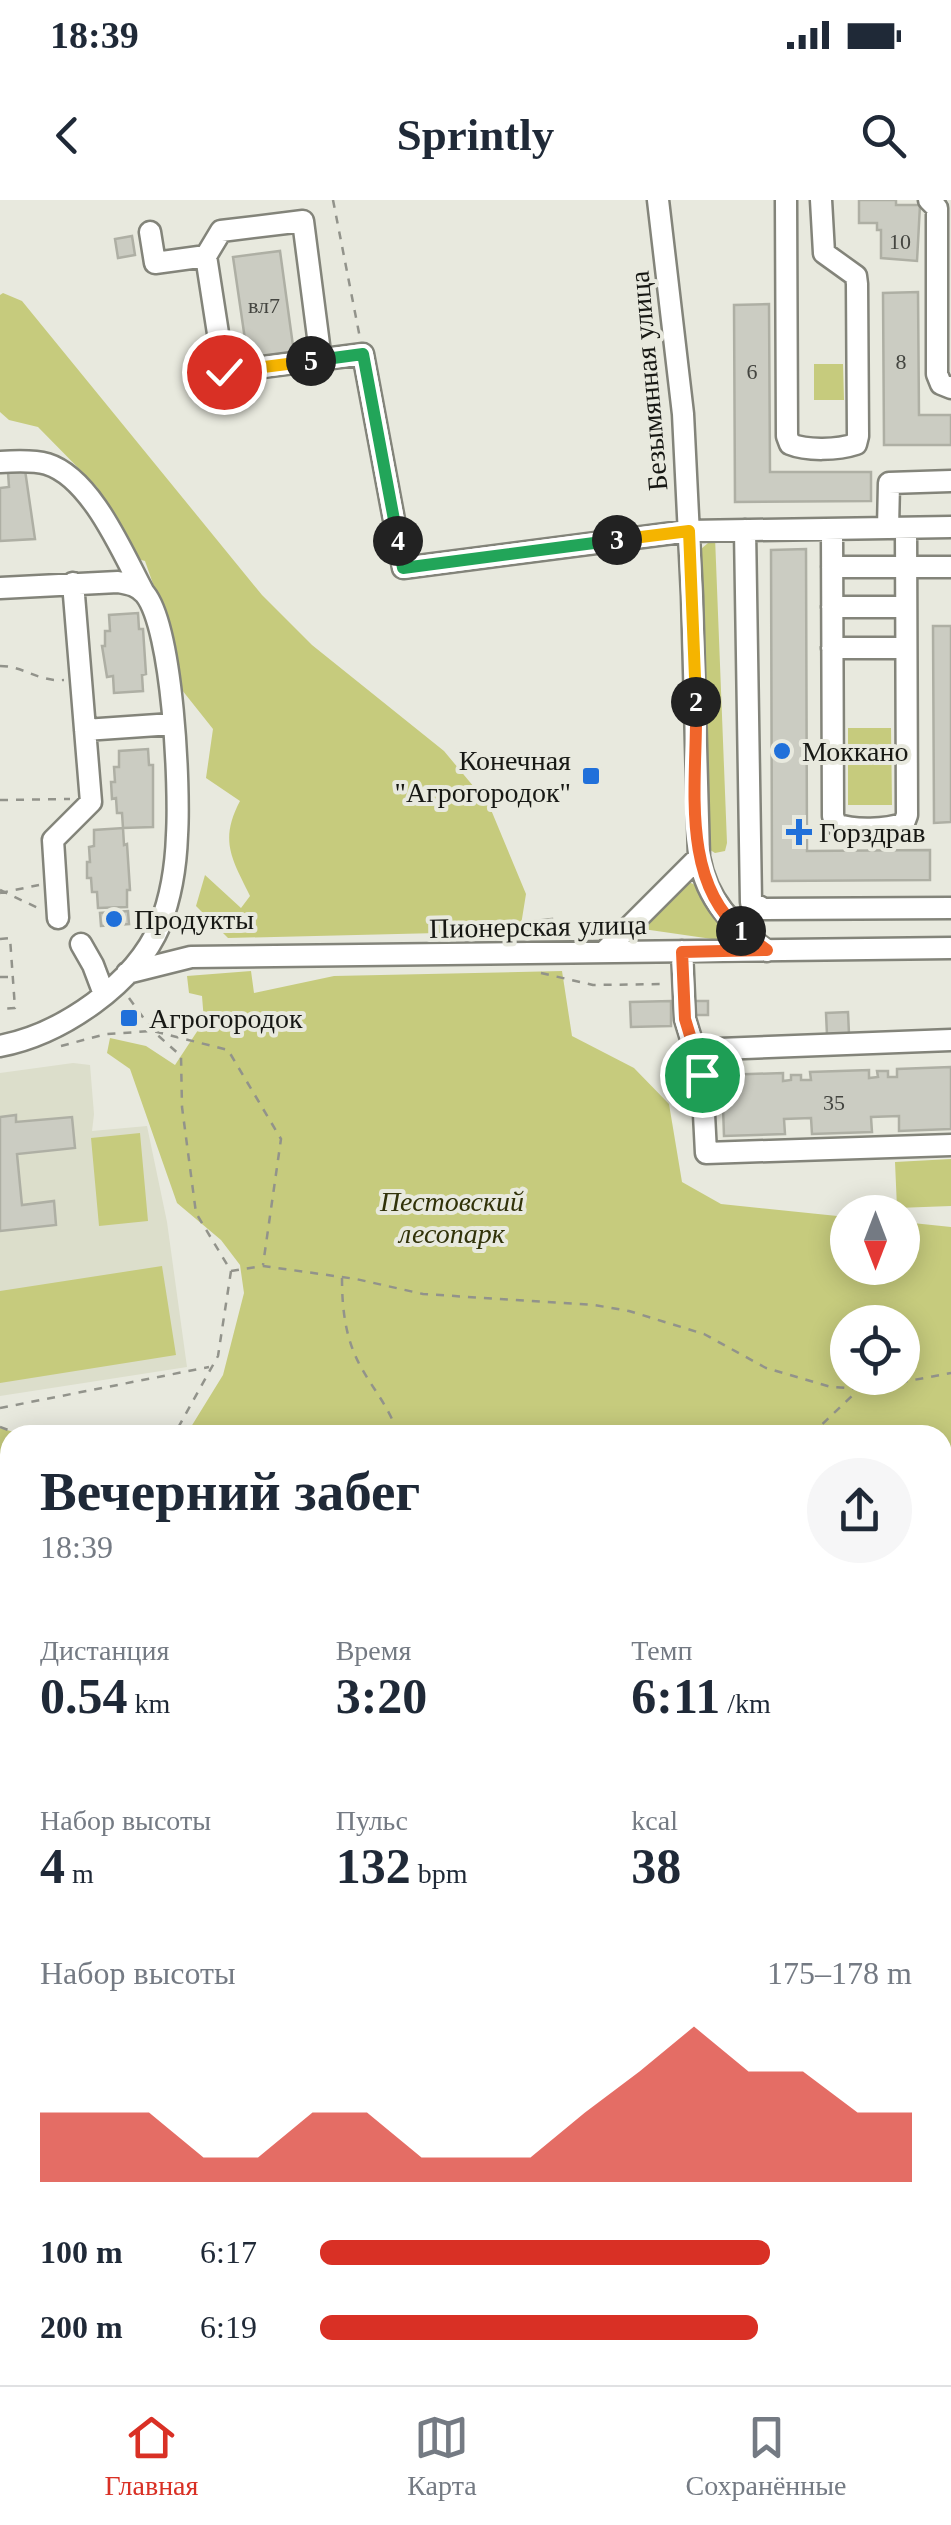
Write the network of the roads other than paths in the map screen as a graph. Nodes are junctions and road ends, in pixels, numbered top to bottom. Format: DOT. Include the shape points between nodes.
graph roads {
  1 [pos="658,200"];
  2 [pos="786,200"];
  3 [pos="821,200"];
  4 [pos="929,200"];
  5 [pos="150,232"];
  6 [pos="206,256"];
  7 [pos="321,360"];
  8 [pos="951,388"];
  9 [pos="0,462"];
  10 [pos="951,481"];
  11 [pos="951,527"];
  12 [pos="897,528"];
  13 [pos="832,529"];
  14 [pos="746,530"];
  15 [pos="689,531"];
  16 [pos="832,567"];
  17 [pos="906,567"];
  18 [pos="951,567"];
  19 [pos="73,583"];
  20 [pos="0,588"];
  21 [pos="144,593"];
  22 [pos="832,607"];
  23 [pos="906,607"];
  24 [pos="832,648"];
  25 [pos="906,648"];
  26 [pos="172,724"];
  27 [pos="85,730"];
  28 [pos="699,857"];
  29 [pos="951,908"];
  30 [pos="58,918"];
  31 [pos="80,944"];
  32 [pos="951,948"];
  33 [pos="767,950"];
  34 [pos="604,952"];
  35 [pos="682,952"];
  36 [pos="124,976"];
  37 [pos="104,994"];
  38 [pos="951,1040"];
  39 [pos="0,1046"];
  40 [pos="693,1050"];
  41 [pos="951,1145"];
  1 -- 15 [label="street, Безымянная улица"];
  2 -- 3 [label="street" via="787,436 799,448 847,447 858,436 858,284 824,254"];
  4 -- 8 [label="street" via="937,208 937,374"];
  5 -- 6 [label="street" via="155,263"];
  6 -- 7 [label="street" via="224,372"];
  6 -- 7 [label="street" via="221,231 304,221"];
  7 -- 15 [label="street" via="363,354 403,568"];
  9 -- 21 [label="street" via="45,463 66,473 94,504"];
  10 -- 12 [label="street" via="889,483"];
  11 -- 12 [label="street"];
  12 -- 13 [label="street"];
  12 -- 17 [label="street"];
  13 -- 14 [label="street"];
  13 -- 16 [label="street"];
  14 -- 15 [label="street"];
  14 -- 29 [label="street" via="751,902 764,909"];
  15 -- 28 [label="street, Безымянная улица"];
  16 -- 17 [label="street"];
  16 -- 22 [label="street"];
  17 -- 18 [label="street"];
  17 -- 23 [label="street"];
  19 -- 20 [label="street"];
  19 -- 21 [label="street" via="132,584"];
  19 -- 27 [label="street"];
  21 -- 26 [label="street" via="164,650"];
  22 -- 23 [label="street"];
  22 -- 24 [label="street"];
  23 -- 25 [label="street"];
  24 -- 25 [label="street"];
  24 -- 25 [label="street" via="833,816 844,827 895,827 906,816"];
  26 -- 27 [label="street"];
  26 -- 36 [label="street" via="178,834 169,894 159,926"];
  27 -- 30 [label="street" via="92,802 53,840"];
  28 -- 33 [label="street, Безымянная улица" via="720,908"];
  28 -- 34 [label="street"];
  31 -- 37 [label="street"];
  32 -- 33 [label="street, Пионерская улица"];
  33 -- 35 [label="street, Пионерская улица"];
  34 -- 35 [label="street, Пионерская улица"];
  34 -- 36 [label="street, Пионерская улица" via="192,957"];
  35 -- 40 [label="street"];
  36 -- 37 [label="street"];
  37 -- 39 [label="street" via="32,1036"];
  38 -- 40 [label="street"];
  40 -- 41 [label="street" via="702,1075 706,1153"];
}
